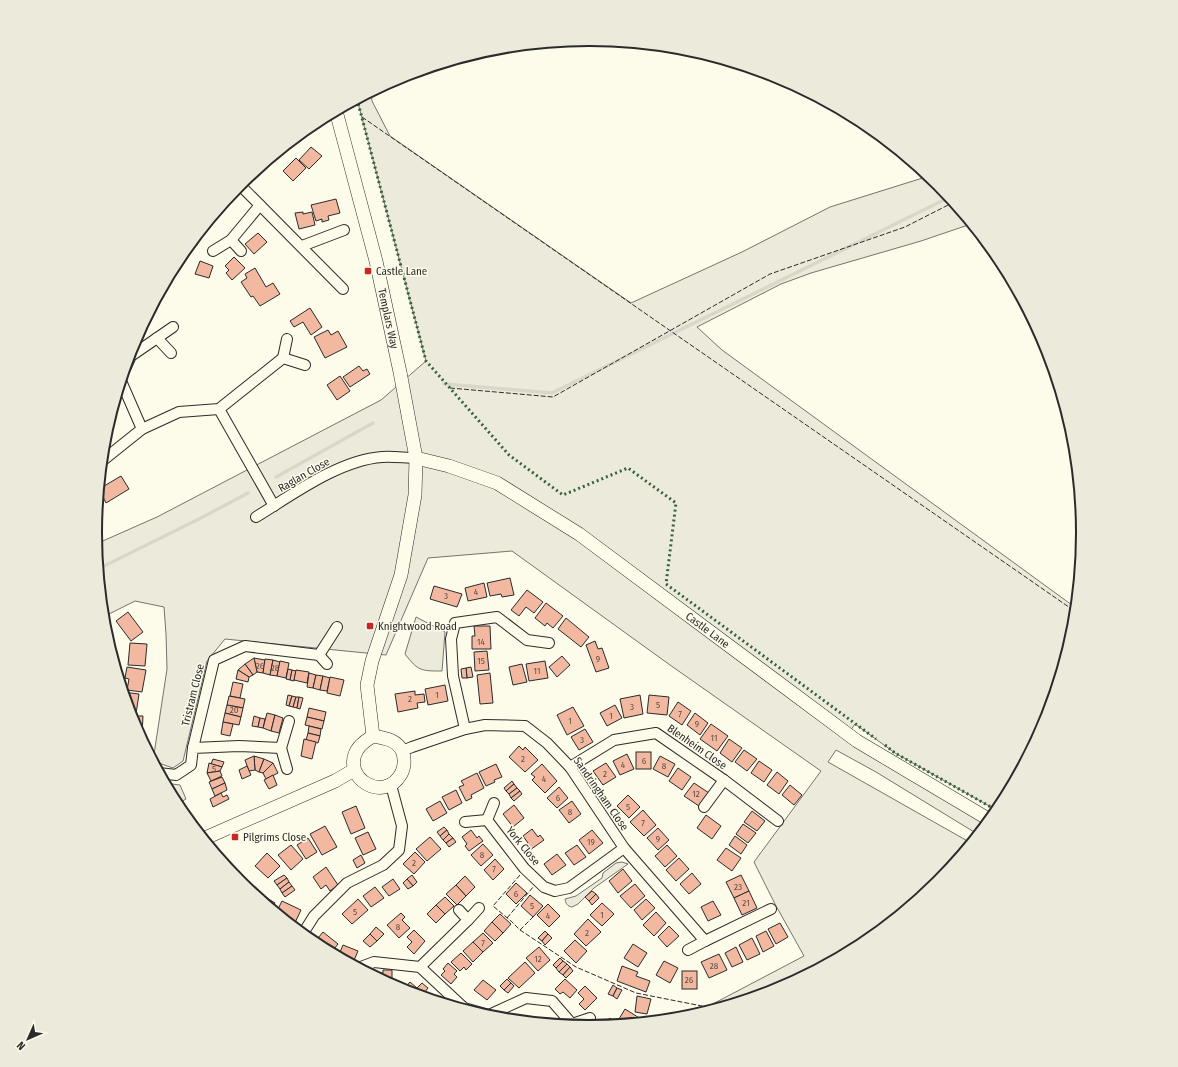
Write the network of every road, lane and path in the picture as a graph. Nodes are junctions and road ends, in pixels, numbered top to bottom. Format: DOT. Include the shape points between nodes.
graph roads {
  1 [pos="338,116"];
  2 [pos="244,189"];
  3 [pos="260,205"];
  4 [pos="344,230"];
  5 [pos="231,240"];
  6 [pos="302,246"];
  7 [pos="213,251"];
  8 [pos="241,251"];
  9 [pos="343,289"];
  10 [pos="173,327"];
  11 [pos="157,338"];
  12 [pos="287,339"];
  13 [pos="137,352"];
  14 [pos="170,353"];
  15 [pos="283,358"];
  16 [pos="305,365"];
  17 [pos="124,388"];
  18 [pos="219,409"];
  19 [pos="142,429"];
  20 [pos="108,456"];
  21 [pos="416,458"];
  22 [pos="274,506"];
  23 [pos="256,517"];
  24 [pos="337,626"];
  25 [pos="549,643"];
  26 [pos="319,655"];
  27 [pos="327,664"];
  28 [pos="289,721"];
  29 [pos="465,729"];
  30 [pos="373,736"];
  31 [pos="193,748"];
  32 [pos="281,748"];
  33 [pos="402,751"];
  34 [pos="570,767"];
  35 [pos="287,769"];
  36 [pos="354,770"];
  37 [pos="165,774"];
  38 [pos="724,780"];
  39 [pos="391,785"];
  40 [pos="494,803"];
  41 [pos="704,807"];
  42 [pos="985,817"];
  43 [pos="487,820"];
  44 [pos="778,821"];
  45 [pos="465,822"];
  46 [pos="207,836"];
  47 [pos="624,848"];
  48 [pos="479,908"];
  49 [pos="771,909"];
  50 [pos="459,910"];
  51 [pos="468,920"];
  52 [pos="305,930"];
  53 [pos="705,941"];
  54 [pos="688,950"];
  55 [pos="364,966"];
  56 [pos="420,966"];
  57 [pos="458,1003"];
  58 [pos="494,1012"];
  59 [pos="590,1018"];
  60 [pos="567,1020"];
  61 [pos="582,1021"];
  1 -- 21 [label="street, Templars Way" via="376,261"];
  2 -- 3 [label="street"];
  3 -- 5 [label="street"];
  3 -- 6 [label="street"];
  4 -- 6 [label="street"];
  5 -- 7 [label="street"];
  5 -- 8 [label="street"];
  6 -- 9 [label="street"];
  10 -- 11 [label="street"];
  11 -- 13 [label="street"];
  11 -- 14 [label="street"];
  12 -- 15 [label="street"];
  15 -- 16 [label="street"];
  15 -- 18 [label="street"];
  17 -- 19 [label="street"];
  18 -- 19 [label="street" via="179,412"];
  18 -- 22 [label="street, Raglan Close"];
  19 -- 20 [label="street"];
  21 -- 22 [label="street, Raglan Close" via="382,457 361,461 325,475"];
  21 -- 30 [label="street" via="415,495 401,575 372,660 367,685"];
  21 -- 42 [label="street, Castle Lane" via="449,466 497,483 579,534 857,740"];
  22 -- 23 [label="street, Raglan Close"];
  24 -- 26 [label="street"];
  25 -- 29 [label="street" via="527,640 497,617 455,623 450,639 453,676"];
  26 -- 27 [label="street"];
  26 -- 31 [label="street, Tristram Close" via="246,646 214,660"];
  28 -- 32 [label="street"];
  29 -- 33 [label="street, Sandringham Close"];
  29 -- 34 [label="street, Sandringham Close" via="485,725 525,726 547,743"];
  30 -- 33 [label="street" via="392,740"];
  30 -- 36 [label="street" via="356,750"];
  31 -- 32 [label="street"];
  31 -- 37 [label="street, Tristram Close" via="191,765 176,775"];
  32 -- 35 [label="street"];
  33 -- 39 [label="street" via="404,769 398,780"];
  34 -- 38 [label="street, Blenheim Close" via="614,740 656,733"];
  34 -- 47 [label="street, Sandringham Close"];
  36 -- 39 [label="street" via="362,782 374,787"];
  36 -- 46 [label="street" via="335,781"];
  38 -- 41 [label="street, Blenheim Close"];
  38 -- 44 [label="street, Blenheim Close"];
  39 -- 52 [label="street" via="402,826 398,850 383,865 346,883 314,916"];
  40 -- 43 [label="street"];
  43 -- 45 [label="street"];
  43 -- 47 [label="street, York Close" via="524,868 544,887 555,891 569,888"];
  47 -- 53 [label="street, Sandringham Close"];
  48 -- 51 [label="street"];
  49 -- 53 [label="street"];
  50 -- 51 [label="street"];
  51 -- 56 [label="street"];
  53 -- 54 [label="street"];
  55 -- 56 [label="street" via="374,962"];
  56 -- 57 [label="street"];
  58 -- 60 [label="street" via="526,998 552,1001"];
  59 -- 61 [label="street"];
}
